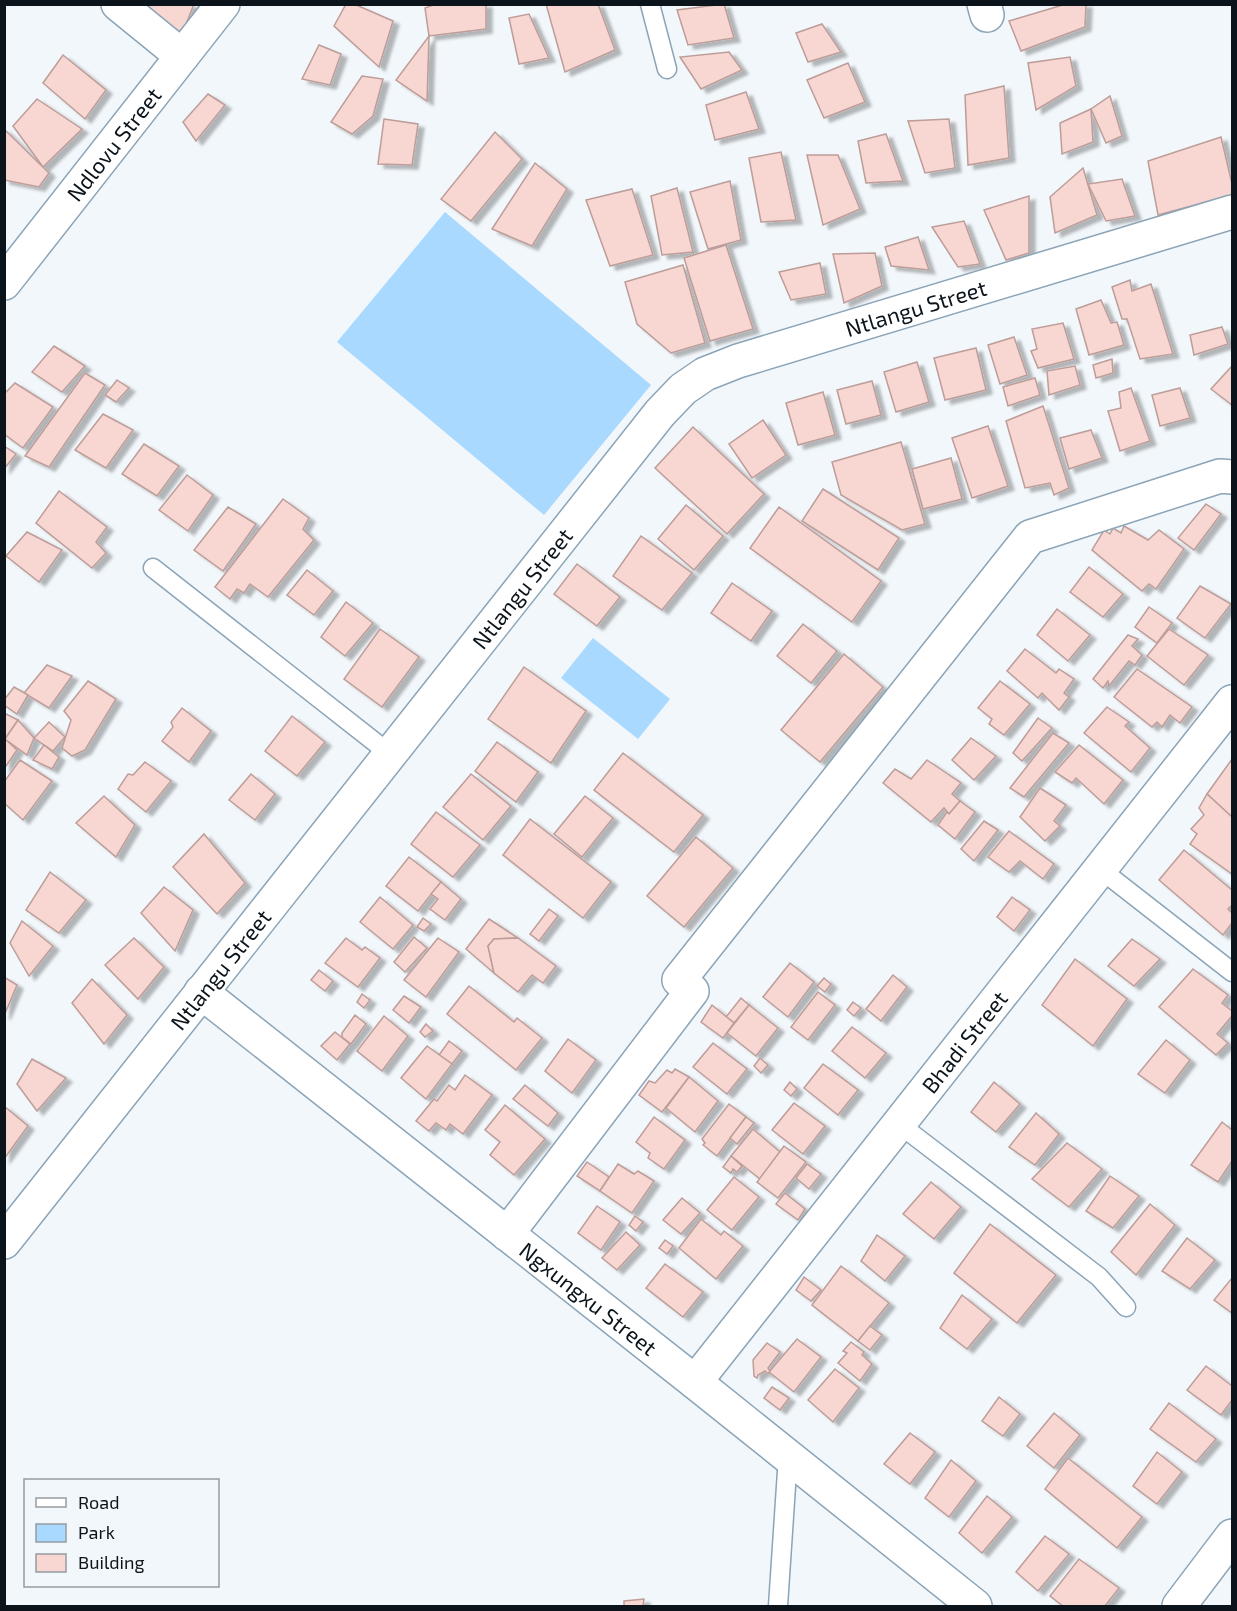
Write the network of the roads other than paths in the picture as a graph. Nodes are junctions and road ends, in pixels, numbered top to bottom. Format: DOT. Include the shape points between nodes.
graph roads {
  1 [pos="117,4"];
  2 [pos="223,4"];
  3 [pos="650,4"];
  4 [pos="182,56"];
  5 [pos="667,69"];
  6 [pos="1233,212"];
  7 [pos="4,283"];
  8 [pos="1233,477"];
  9 [pos="153,568"];
  10 [pos="1233,702"];
  11 [pos="390,754"];
  12 [pos="1100,869"];
  13 [pos="1233,972"];
  14 [pos="201,992"];
  15 [pos="899,1124"];
  16 [pos="507,1234"];
  17 [pos="4,1242"];
  18 [pos="1126,1307"];
  19 [pos="695,1382"];
  20 [pos="788,1456"];
  21 [pos="1233,1536"];
  22 [pos="778,1606"];
  23 [pos="975,1606"];
  24 [pos="1179,1606"];
  1 -- 4 [label="street"];
  2 -- 4 [label="street, Ndlovu Street"];
  3 -- 5 [label="lane"];
  4 -- 7 [label="street, Ndlovu Street"];
  6 -- 11 [label="street, Ntlangu Street" via="738,361 698,379 660,413"];
  8 -- 16 [label="street" via="1220,476 1030,537 679,980 692,991"];
  9 -- 11 [label="lane"];
  10 -- 12 [label="street, Bhadi Street"];
  11 -- 14 [label="street, Ntlangu Street"];
  12 -- 13 [label="lane"];
  12 -- 15 [label="street, Bhadi Street"];
  14 -- 16 [label="street, Ngxungxu Street"];
  14 -- 17 [label="street, Ntlangu Street"];
  15 -- 18 [label="lane" via="1099,1277"];
  15 -- 19 [label="street, Bhadi Street"];
  16 -- 19 [label="street, Ngxungxu Street"];
  19 -- 20 [label="street, Ngxungxu Street"];
  20 -- 22 [label="lane"];
  20 -- 23 [label="street, Ngxungxu Street"];
  21 -- 24 [label="street"];
}
